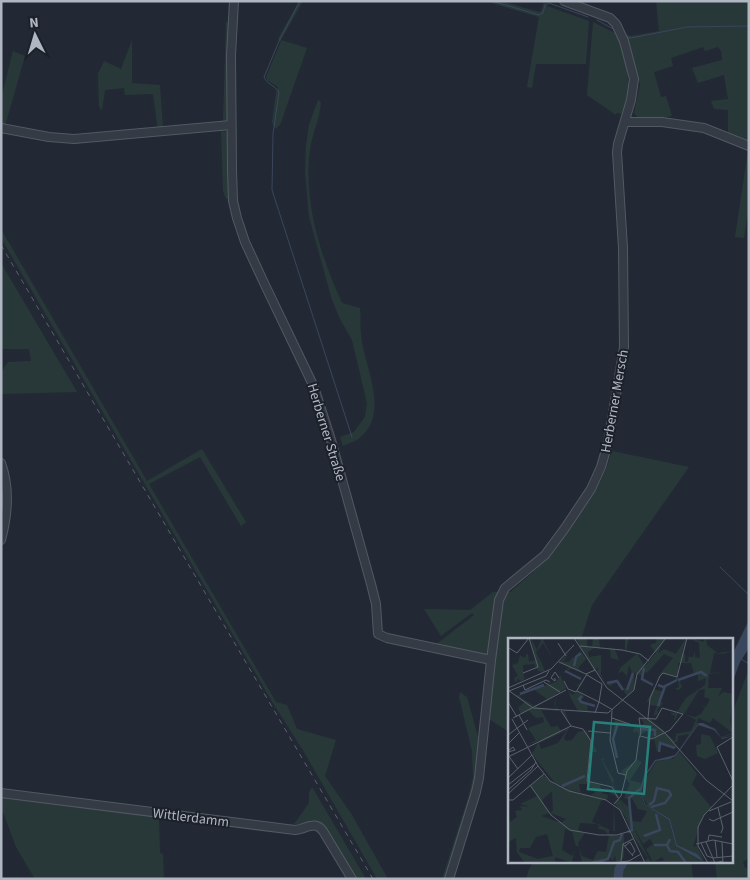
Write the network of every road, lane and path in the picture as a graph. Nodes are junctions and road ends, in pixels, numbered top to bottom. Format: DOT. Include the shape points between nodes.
graph roads {
  1 [pos="234,1"];
  2 [pos="564,1"];
  3 [pos="590,5"];
  4 [pos="625,122"];
  5 [pos="231,125"];
  6 [pos="1,128"];
  7 [pos="749,146"];
  8 [pos="1,463"];
  9 [pos="1,540"];
  10 [pos="491,660"];
  11 [pos="1,793"];
  12 [pos="352,879"];
  13 [pos="449,879"];
  1 -- 5 [label="street, Herberner Straße"];
  2 -- 3 [label="street, Herberner Mersch"];
  3 -- 4 [label="street, Herberner Mersch" via="616,24 629,58 634,79"];
  4 -- 7 [label="street" via="662,122 704,128"];
  4 -- 10 [label="street, Herberner Mersch" via="617,152 623,248 624,346 608,443 591,489 565,528 545,554 505,588 500,600"];
  5 -- 6 [label="street" via="74,139"];
  5 -- 10 [label="street, Herberner Straße" via="233,201 237,218 245,242 314,387 371,584 378,634"];
  8 -- 9 [label="street" via="8,495"];
  10 -- 13 [label="street, Herberner Mersch" via="479,778"];
  11 -- 12 [label="street, Wittlerdamm" via="295,830 315,825 323,831"];
}
